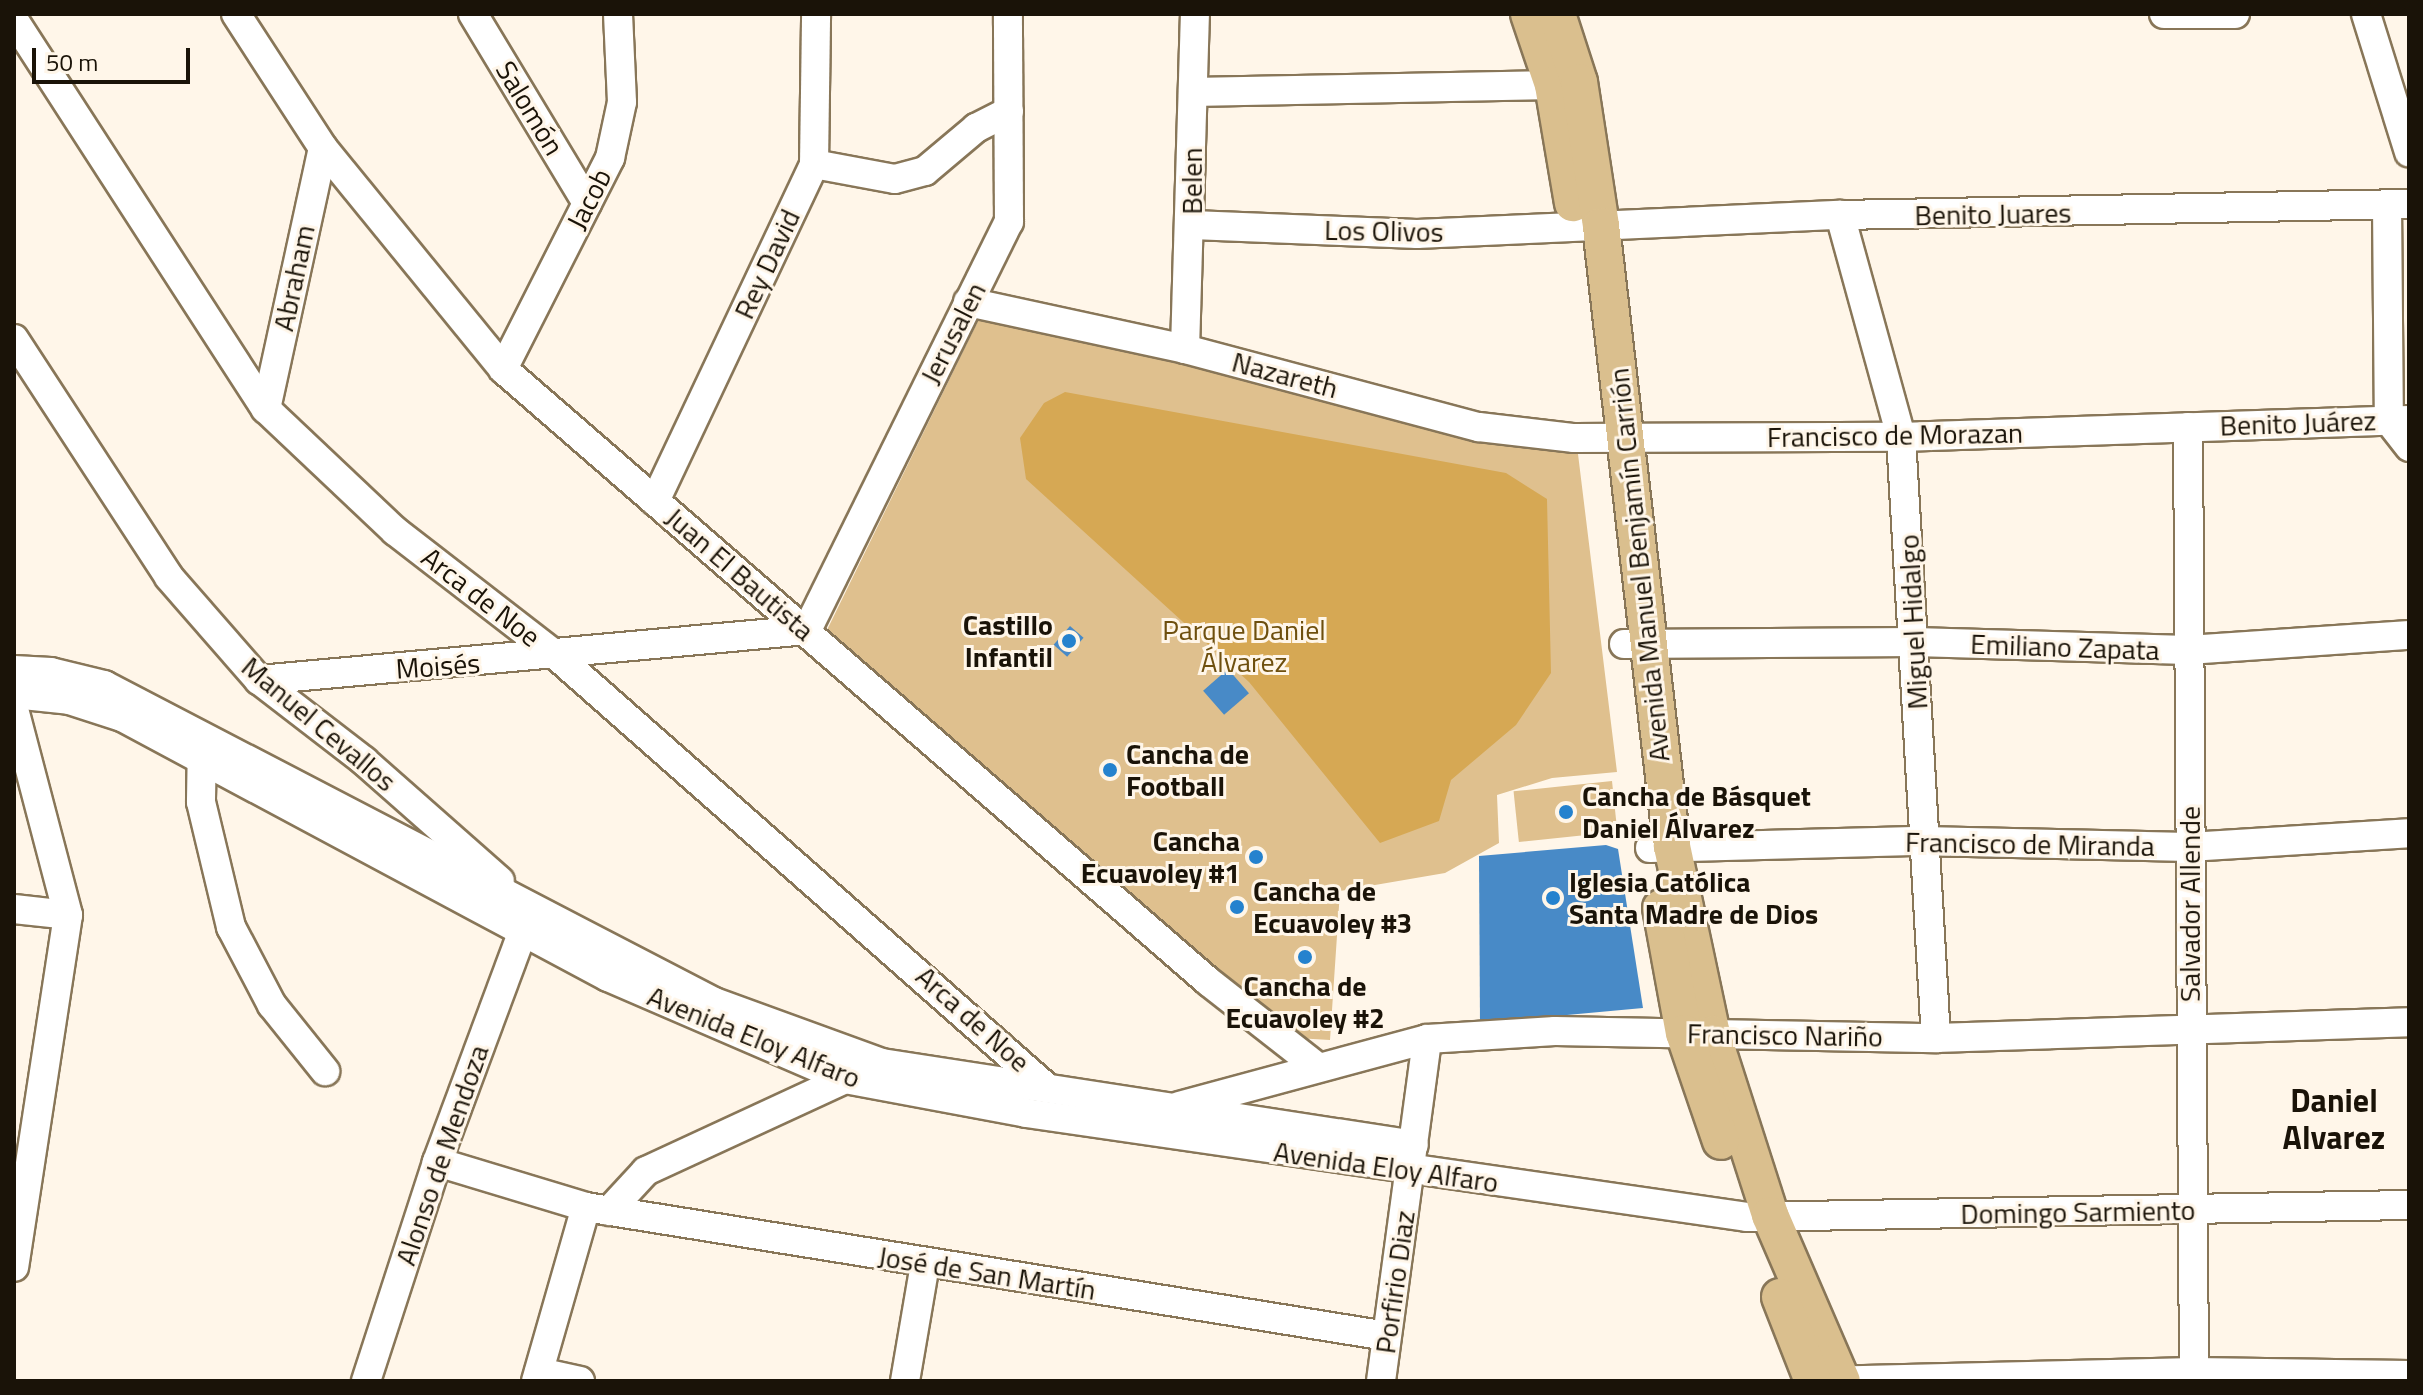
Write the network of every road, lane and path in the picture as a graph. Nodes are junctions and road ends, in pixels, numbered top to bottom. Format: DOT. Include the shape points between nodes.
graph roads {
  1 [pos="236,14"];
  2 [pos="473,14"];
  3 [pos="618,14"];
  4 [pos="816,14"];
  5 [pos="1008,14"];
  6 [pos="1195,14"];
  7 [pos="1529,14"];
  8 [pos="1557,14"];
  9 [pos="2164,14"];
  10 [pos="2235,14"];
  11 [pos="2366,14"];
  12 [pos="14,20"];
  13 [pos="1553,85"];
  14 [pos="1193,92"];
  15 [pos="1009,111"];
  16 [pos="323,148"];
  17 [pos="2409,152"];
  18 [pos="814,164"];
  19 [pos="587,203"];
  20 [pos="2398,204"];
  21 [pos="1840,215"];
  22 [pos="1192,225"];
  23 [pos="1589,227"];
  24 [pos="968,302"];
  25 [pos="14,339"];
  26 [pos="1185,349"];
  27 [pos="503,369"];
  28 [pos="266,409"];
  29 [pos="2399,420"];
  30 [pos="2188,427"];
  31 [pos="1901,437"];
  32 [pos="1613,438"];
  33 [pos="2409,447"];
  34 [pos="655,501"];
  35 [pos="807,630"];
  36 [pos="2409,635"];
  37 [pos="1915,642"];
  38 [pos="1635,644"];
  39 [pos="2188,650"];
  40 [pos="558,657"];
  41 [pos="14,670"];
  42 [pos="259,680"];
  43 [pos="14,694"];
  44 [pos="14,709"];
  45 [pos="201,748"];
  46 [pos="2409,833"];
  47 [pos="1923,841"];
  48 [pos="1661,847"];
  49 [pos="2189,847"];
  50 [pos="499,906"];
  51 [pos="14,909"];
  52 [pos="68,915"];
  53 [pos="523,931"];
  54 [pos="2409,1022"];
  55 [pos="2190,1032"];
  56 [pos="1698,1034"];
  57 [pos="1936,1038"];
  58 [pos="1427,1039"];
  59 [pos="1316,1066"];
  60 [pos="325,1071"];
  61 [pos="845,1079"];
  62 [pos="1047,1088"];
  63 [pos="1170,1108"];
  64 [pos="1117,1126"];
  65 [pos="1412,1158"];
  66 [pos="437,1162"];
  67 [pos="2409,1205"];
  68 [pos="598,1209"];
  69 [pos="2194,1211"];
  70 [pos="1758,1216"];
  71 [pos="925,1264"];
  72 [pos="14,1267"];
  73 [pos="1387,1336"];
  74 [pos="2409,1375"];
  75 [pos="2194,1376"];
  76 [pos="538,1377"];
  77 [pos="366,1381"];
  78 [pos="580,1381"];
  79 [pos="905,1381"];
  80 [pos="1381,1381"];
  81 [pos="1830,1381"];
  1 -- 16 [label="street, Juan El Bautista"];
  2 -- 19 [label="street, Salomón"];
  3 -- 19 [label="street, Jacob" via="622,102 610,158"];
  4 -- 18 [label="street, Rey David"];
  5 -- 15 [label="street, Jerusalen"];
  6 -- 14 [label="street, Belen"];
  7 -- 13 [label="main road, Avenida Manuel Benjamín Carrión"];
  8 -- 23 [label="main road, Avenida Manuel Benjamín Carrión" via="1579,82"];
  9 -- 10 [label="street"];
  11 -- 17 [label="street"];
  12 -- 28 [label="street, Arca de Noe"];
  13 -- 14 [label="street"];
  13 -- 23 [label="main road, Avenida Manuel Benjamín Carrión"];
  14 -- 22 [label="street, Belen"];
  15 -- 18 [label="street" via="976,128 925,171 895,179"];
  15 -- 24 [label="street, Jerusalen" via="1009,222"];
  16 -- 27 [label="street, Juan El Bautista"];
  16 -- 28 [label="street, Abraham"];
  18 -- 34 [label="street, Rey David"];
  19 -- 27 [label="street, Jacob"];
  20 -- 21 [label="street, Benito Juares"];
  20 -- 29 [label="street"];
  21 -- 23 [label="street, Benito Juares"];
  21 -- 31 [label="street, Miguel Hidalgo"];
  22 -- 23 [label="street, Los Olivos" via="1417,234"];
  22 -- 26 [label="street, Belen"];
  23 -- 32 [label="main road, Avenida Manuel Benjamín Carrión"];
  24 -- 26 [label="street, Nazareth"];
  24 -- 35 [label="street, Jerusalen"];
  25 -- 42 [label="street, Manuel Cevallos" via="169,577"];
  26 -- 32 [label="street, Nazareth" via="1479,427"];
  27 -- 34 [label="street, Juan El Bautista"];
  28 -- 40 [label="street, Arca de Noe" via="395,531"];
  29 -- 30 [label="street, Benito Juárez"];
  29 -- 33 [label="street"];
  30 -- 31 [label="street, Francisco de Morazan"];
  30 -- 39 [label="street, Salvador Allende"];
  31 -- 32 [label="street, Francisco de Morazan"];
  31 -- 37 [label="street, Miguel Hidalgo"];
  32 -- 38 [label="main road, Avenida Manuel Benjamín Carrión"];
  34 -- 35 [label="street, Juan El Bautista"];
  35 -- 40 [label="street, Moisés"];
  35 -- 59 [label="street, Juan El Bautista" via="1209,982"];
  36 -- 39 [label="street, Emiliano Zapata"];
  37 -- 38 [label="street, Emiliano Zapata"];
  37 -- 39 [label="street, Emiliano Zapata"];
  37 -- 47 [label="street, Miguel Hidalgo"];
  38 -- 48 [label="main road, Avenida Manuel Benjamín Carrión"];
  39 -- 49 [label="street, Salvador Allende"];
  40 -- 42 [label="street, Moisés"];
  40 -- 62 [label="street, Arca de Noe"];
  41 -- 45 [label="street, Avenida Eloy Alfaro" via="51,672 104,685"];
  42 -- 50 [label="street, Manuel Cevallos" via="375,770 498,879"];
  43 -- 45 [label="street, Avenida Eloy Alfaro" via="69,700"];
  44 -- 52 [label="street"];
  45 -- 50 [label="street, Avenida Eloy Alfaro"];
  45 -- 60 [label="street" via="201,802 231,927 272,1005"];
  46 -- 49 [label="street, Francisco de Miranda"];
  47 -- 48 [label="street, Francisco de Miranda"];
  47 -- 49 [label="street, Francisco de Miranda"];
  47 -- 57 [label="street, Miguel Hidalgo"];
  48 -- 56 [label="main road, Avenida Manuel Benjamín Carrión"];
  49 -- 55 [label="street, Salvador Allende"];
  50 -- 53 [label="street, Avenida Eloy Alfaro"];
  50 -- 62 [label="street, Avenida Eloy Alfaro" via="714,1002 882,1063"];
  51 -- 52 [label="street"];
  52 -- 72 [label="street"];
  53 -- 61 [label="street, Avenida Eloy Alfaro" via="608,977"];
  53 -- 66 [label="street, Alonso de Mendoza"];
  54 -- 55 [label="street, Francisco Nariño"];
  55 -- 57 [label="street, Francisco Nariño"];
  55 -- 69 [label="street, Salvador Allende"];
  56 -- 57 [label="street, Francisco Nariño"];
  56 -- 58 [label="street, Francisco Nariño" via="1555,1031"];
  56 -- 70 [label="main road, Avenida Manuel Benjamín Carrión"];
  58 -- 59 [label="street, Francisco Nariño"];
  58 -- 65 [label="street, Porfirio Diaz"];
  59 -- 63 [label="street, Francisco Nariño"];
  61 -- 64 [label="street, Avenida Eloy Alfaro"];
  61 -- 68 [label="street" via="646,1171"];
  62 -- 63 [label="street, Avenida Eloy Alfaro"];
  63 -- 64 [label="street, Francisco Nariño"];
  63 -- 65 [label="street, Avenida Eloy Alfaro"];
  64 -- 65 [label="street, Avenida Eloy Alfaro"];
  65 -- 70 [label="street, Avenida Eloy Alfaro"];
  65 -- 73 [label="street, Porfirio Diaz"];
  66 -- 68 [label="street, José de San Martín"];
  66 -- 77 [label="street, Alonso de Mendoza"];
  67 -- 69 [label="street, Domingo Sarmiento"];
  68 -- 71 [label="street, José de San Martín"];
  68 -- 76 [label="street"];
  69 -- 70 [label="street, Domingo Sarmiento"];
  69 -- 75 [label="street, Salvador Allende"];
  70 -- 81 [label="main road, Avenida Manuel Benjamín Carrión"];
  71 -- 73 [label="street, José de San Martín"];
  71 -- 79 [label="street"];
  73 -- 80 [label="street, Porfirio Diaz"];
  74 -- 75 [label="street"];
  75 -- 81 [label="street"];
  76 -- 78 [label="street"];
}
